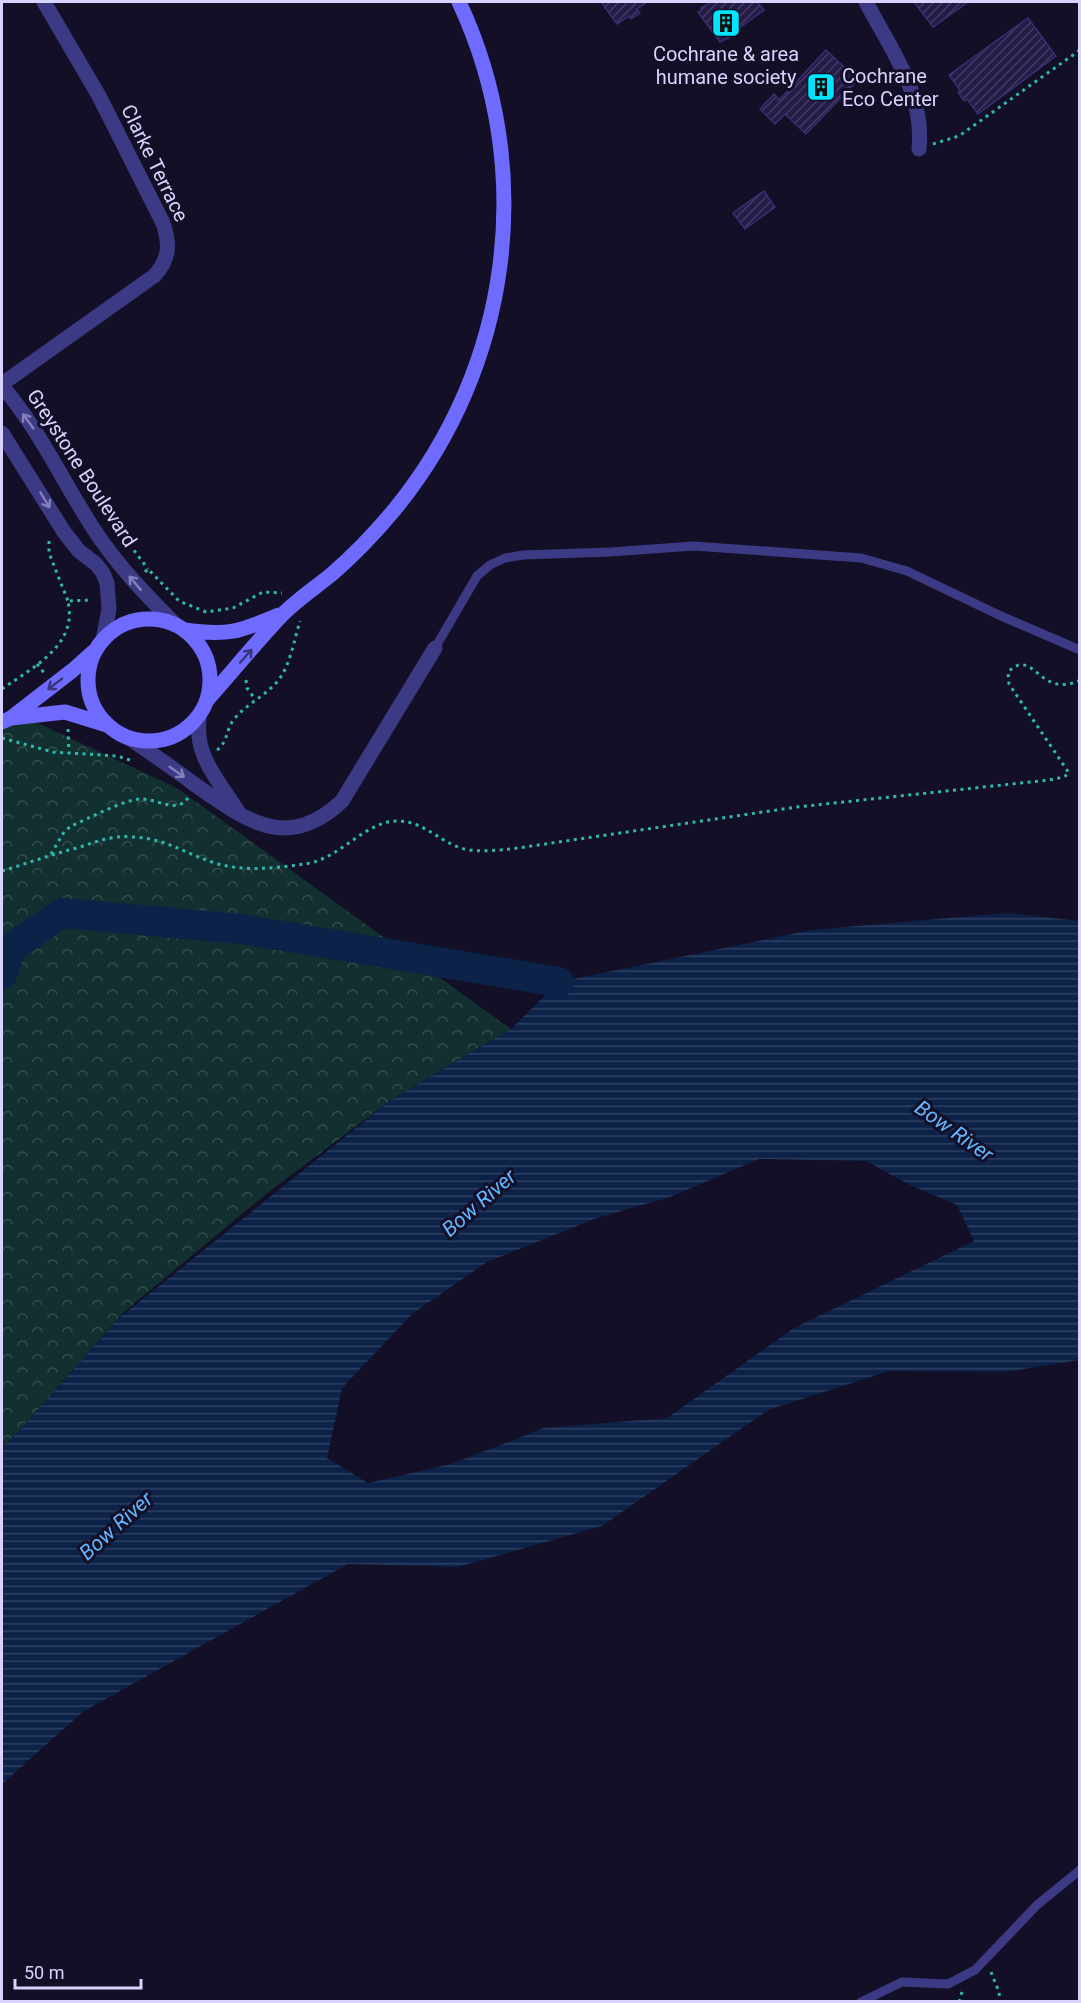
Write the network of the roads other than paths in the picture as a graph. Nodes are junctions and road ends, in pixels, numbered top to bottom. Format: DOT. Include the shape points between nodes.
graph roads {
  1 [pos="44,2"];
  2 [pos="459,2"];
  3 [pos="866,2"];
  4 [pos="919,149"];
  5 [pos="2,385"];
  6 [pos="2,433"];
  7 [pos="285,613"];
  8 [pos="180,627"];
  9 [pos="100,644"];
  10 [pos="435,648"];
  11 [pos="1080,650"];
  12 [pos="208,699"];
  13 [pos="199,716"];
  14 [pos="6,720"];
  15 [pos="108,725"];
  16 [pos="129,738"];
  17 [pos="241,815"];
  18 [pos="1080,1870"];
  19 [pos="861,2001"];
  1 -- 5 [label="street, Clarke Terrace" via="99,96 163,223 167,258 154,276"];
  2 -- 7 [label="main road" via="492,93 501,145 505,205 501,266 490,322 473,374 425,468 356,552"];
  3 -- 4 [label="street" via="914,94"];
  8 -- 5 [label="street, Greystone Boulevard, one-way" via="106,548 43,442"];
  6 -- 9 [label="street, Greystone Boulevard, one-way" via="64,532 103,573 110,609"];
  7 -- 8 [label="main road" via="229,633"];
  12 -- 7 [label="main road, one-way"];
  8 -- 9 [label="main road" via="156,619 136,620 118,627"];
  8 -- 12 [label="main road" via="198,643 207,660 211,680"];
  9 -- 14 [label="main road, one-way" via="73,670"];
  9 -- 15 [label="main road" via="89,668 88,688 95,709"];
  10 -- 11 [label="lane" via="477,576 505,558 694,546 861,558 907,571"];
  10 -- 17 [label="street" via="350,790 326,815 293,827 275,828"];
  12 -- 13 [label="main road"];
  13 -- 16 [label="main road" via="168,739 149,742"];
  13 -- 17 [label="street" via="203,752"];
  14 -- 15 [label="main road" via="65,712"];
  15 -- 16 [label="main road"];
  16 -- 17 [label="street, one-way"];
  18 -- 19 [label="lane" via="1037,1905 975,1970 948,1984 902,1982"];
}
